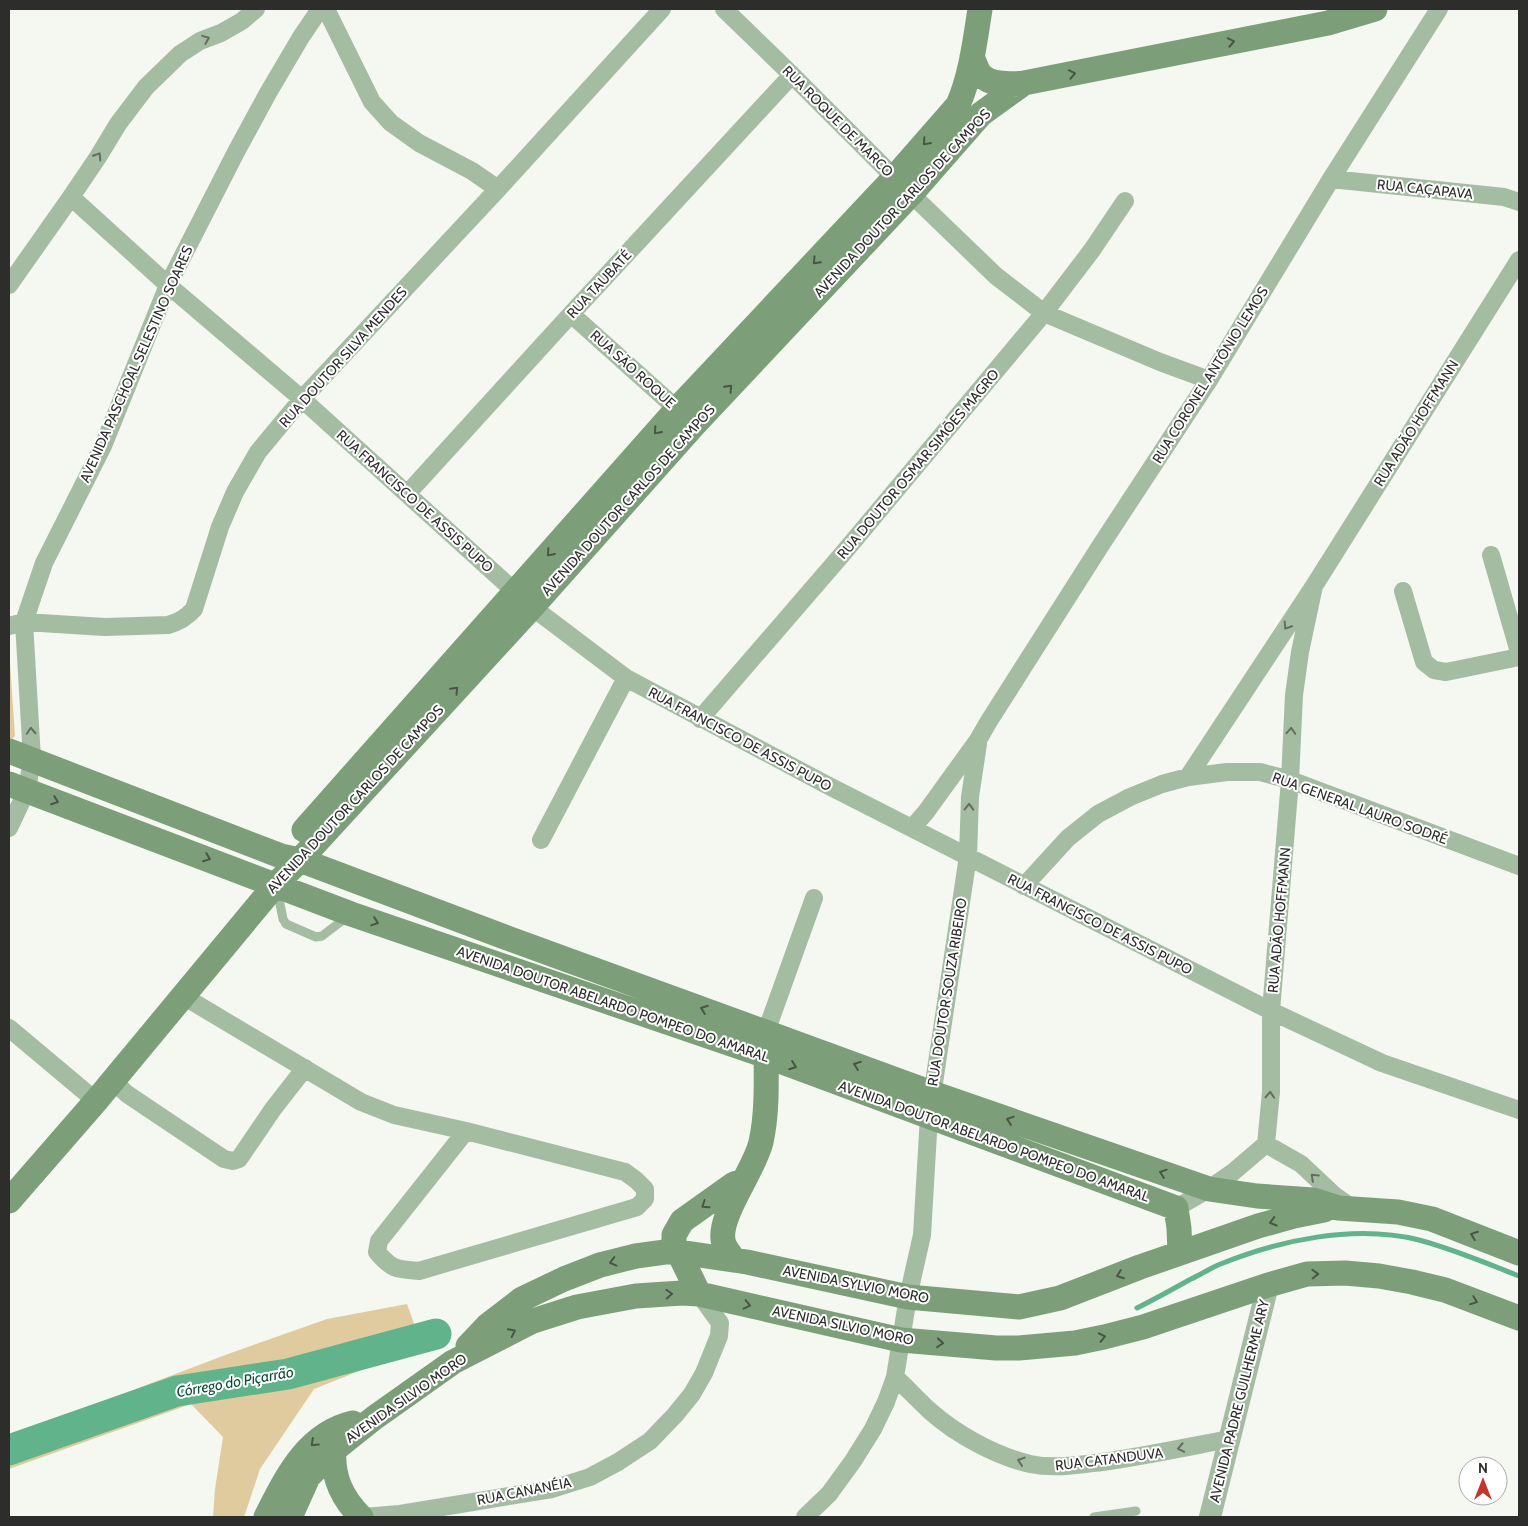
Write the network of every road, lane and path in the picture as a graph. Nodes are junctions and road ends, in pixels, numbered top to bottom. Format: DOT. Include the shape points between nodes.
graph roads {
  1 [pos="256,9"];
  2 [pos="320,9"];
  3 [pos="326,9"];
  4 [pos="662,9"];
  5 [pos="724,9"];
  6 [pos="980,9"];
  7 [pos="1375,9"];
  8 [pos="1439,9"];
  9 [pos="1333,16"];
  10 [pos="972,57"];
  11 [pos="792,75"];
  12 [pos="1024,83"];
  13 [pos="1331,179"];
  14 [pos="903,186"];
  15 [pos="498,189"];
  16 [pos="71,197"];
  17 [pos="1125,201"];
  18 [pos="1519,202"];
  19 [pos="1519,260"];
  20 [pos="9,285"];
  21 [pos="168,285"];
  22 [pos="1044,313"];
  23 [pos="571,314"];
  24 [pos="1209,380"];
  25 [pos="302,399"];
  26 [pos="685,417"];
  27 [pos="406,494"];
  28 [pos="1491,555"];
  29 [pos="1314,586"];
  30 [pos="1403,591"];
  31 [pos="524,599"];
  32 [pos="17,624"];
  33 [pos="1519,652"];
  34 [pos="1519,656"];
  35 [pos="626,678"];
  36 [pos="700,719"];
  37 [pos="978,740"];
  38 [pos="9,751"];
  39 [pos="32,759"];
  40 [pos="1188,777"];
  41 [pos="1290,780"];
  42 [pos="18,787"];
  43 [pos="9,828"];
  44 [pos="912,828"];
  45 [pos="541,840"];
  46 [pos="968,856"];
  47 [pos="290,858"];
  48 [pos="1519,866"];
  49 [pos="268,881"];
  50 [pos="1024,886"];
  51 [pos="814,898"];
  52 [pos="351,914"];
  53 [pos="502,936"];
  54 [pos="490,963"];
  55 [pos="183,996"];
  56 [pos="1271,1012"];
  57 [pos="9,1028"];
  58 [pos="766,1032"];
  59 [pos="766,1056"];
  60 [pos="305,1068"];
  61 [pos="113,1081"];
  62 [pos="92,1098"];
  63 [pos="930,1105"];
  64 [pos="1519,1110"];
  65 [pos="466,1131"];
  66 [pos="1266,1144"];
  67 [pos="746,1179"];
  68 [pos="9,1183"];
  69 [pos="1210,1189"];
  70 [pos="9,1201"];
  71 [pos="1176,1208"];
  72 [pos="1345,1208"];
  73 [pos="678,1252"];
  74 [pos="1180,1253"];
  75 [pos="1519,1253"];
  76 [pos="734,1260"];
  77 [pos="1268,1285"];
  78 [pos="699,1294"];
  79 [pos="908,1297"];
  80 [pos="1519,1318"];
  81 [pos="901,1340"];
  82 [pos="453,1362"];
  83 [pos="895,1377"];
  84 [pos="374,1418"];
  85 [pos="1229,1439"];
  86 [pos="334,1450"];
  87 [pos="1136,1511"];
  88 [pos="266,1517"];
  89 [pos="290,1517"];
  90 [pos="362,1517"];
  91 [pos="806,1517"];
  92 [pos="1094,1517"];
  93 [pos="1210,1517"];
  16 -- 1 [label="street, one-way" via="146,87 180,54 242,21"];
  2 -- 21 [label="street, AVENIDA PASCHOAL SELESTINO SOARES" via="259,110"];
  3 -- 15 [label="street" via="372,102 390,123"];
  4 -- 15 [label="street, RUA DOUTOR SILVA MENDES"];
  5 -- 11 [label="street, RUA ROQUE DE MARCO"];
  6 -- 10 [label="main road"];
  7 -- 9 [label="main road, AVENIDA DOUTOR CARLOS DE CAMPOS"];
  8 -- 13 [label="street, RUA CORONEL ANTÔNIO LEMOS"];
  12 -- 9 [label="main road, AVENIDA DOUTOR CARLOS DE CAMPOS, one-way"];
  10 -- 12 [label="main road" via="981,75 992,81"];
  10 -- 14 [label="main road, AVENIDA DOUTOR CARLOS DE CAMPOS, one-way" via="958,105"];
  11 -- 14 [label="street, RUA ROQUE DE MARCO"];
  11 -- 23 [label="street, RUA TAUBATÉ"];
  12 -- 14 [label="main road, AVENIDA DOUTOR CARLOS DE CAMPOS" via="981,114"];
  13 -- 18 [label="street, RUA CAÇAPAVA" via="1504,197"];
  13 -- 24 [label="street, RUA CORONEL ANTÔNIO LEMOS"];
  14 -- 22 [label="street, RUA ROQUE DE MARCO" via="996,276"];
  14 -- 26 [label="main road, AVENIDA DOUTOR CARLOS DE CAMPOS"];
  15 -- 25 [label="street, RUA DOUTOR SILVA MENDES"];
  16 -- 20 [label="street"];
  16 -- 21 [label="street, RUA FRANCISCO DE ASSIS PUPO"];
  17 -- 22 [label="street, RUA DOUTOR OSMAR SIMÕES MAGRO"];
  19 -- 29 [label="street, RUA ADÃO HOFFMANN"];
  21 -- 25 [label="street, RUA FRANCISCO DE ASSIS PUPO"];
  21 -- 32 [label="street, AVENIDA PASCHOAL SELESTINO SOARES" via="103,446"];
  22 -- 24 [label="street, RUA ROQUE DE MARCO"];
  22 -- 36 [label="street, RUA DOUTOR OSMAR SIMÕES MAGRO"];
  23 -- 26 [label="street, RUA SÃO ROQUE"];
  23 -- 27 [label="street, RUA TAUBATÉ"];
  24 -- 37 [label="street, RUA CORONEL ANTÔNIO LEMOS" via="1098,548"];
  25 -- 27 [label="street, RUA FRANCISCO DE ASSIS PUPO"];
  25 -- 32 [label="street, RUA DOUTOR SILVA MENDES" via="258,452 235,492 220,527 194,609 188,617 168,625"];
  26 -- 31 [label="main road, AVENIDA DOUTOR CARLOS DE CAMPOS"];
  27 -- 31 [label="street, RUA FRANCISCO DE ASSIS PUPO"];
  28 -- 33 [label="street"];
  29 -- 40 [label="street, RUA ADÃO HOFFMANN, one-way"];
  41 -- 29 [label="street, RUA ADÃO HOFFMANN, one-way" via="1294,696"];
  30 -- 34 [label="street" via="1424,662 1434,670 1446,672"];
  31 -- 35 [label="street, RUA FRANCISCO DE ASSIS PUPO"];
  31 -- 47 [label="main road, AVENIDA DOUTOR CARLOS DE CAMPOS"];
  39 -- 32 [label="street, AVENIDA PASCHOAL SELESTINO SOARES, one-way"];
  35 -- 36 [label="street, RUA FRANCISCO DE ASSIS PUPO"];
  35 -- 45 [label="street"];
  36 -- 44 [label="street, RUA FRANCISCO DE ASSIS PUPO"];
  37 -- 44 [label="street, RUA CORONEL ANTÔNIO LEMOS"];
  46 -- 37 [label="street, RUA CORONEL ANTÔNIO LEMOS, one-way" via="970,797"];
  38 -- 39 [label="main road, AVENIDA DOUTOR ABELARDO POMPEO DO AMARAL"];
  39 -- 42 [label="street, AVENIDA PASCHOAL SELESTINO SOARES"];
  39 -- 47 [label="main road, AVENIDA DOUTOR ABELARDO POMPEO DO AMARAL"];
  40 -- 41 [label="street, RUA GENERAL LAURO SODRÉ" via="1260,772"];
  40 -- 50 [label="street, RUA GENERAL LAURO SODRÉ" via="1130,796 1098,814 1068,838"];
  41 -- 48 [label="street, RUA GENERAL LAURO SODRÉ"];
  41 -- 56 [label="street, RUA ADÃO HOFFMANN"];
  42 -- 43 [label="street, AVENIDA PASCHOAL SELESTINO SOARES"];
  42 -- 49 [label="main road, AVENIDA DOUTOR ABELARDO POMPEO DO AMARAL, one-way"];
  44 -- 46 [label="street, RUA FRANCISCO DE ASSIS PUPO"];
  46 -- 50 [label="street, RUA FRANCISCO DE ASSIS PUPO"];
  46 -- 63 [label="street, RUA DOUTOR SOUZA RIBEIRO"];
  47 -- 49 [label="main road, AVENIDA DOUTOR CARLOS DE CAMPOS"];
  47 -- 53 [label="main road, AVENIDA DOUTOR ABELARDO POMPEO DO AMARAL"];
  49 -- 52 [label="main road, AVENIDA DOUTOR ABELARDO POMPEO DO AMARAL"];
  49 -- 52 [label="lane" via="286,924 316,937"];
  49 -- 55 [label="main road, AVENIDA DOUTOR CARLOS DE CAMPOS"];
  49 -- 62 [label="main road, AVENIDA DOUTOR CARLOS DE CAMPOS"];
  50 -- 56 [label="street, RUA FRANCISCO DE ASSIS PUPO"];
  51 -- 58 [label="street"];
  52 -- 54 [label="main road, AVENIDA DOUTOR ABELARDO POMPEO DO AMARAL, one-way"];
  53 -- 54 [label="main road"];
  58 -- 53 [label="main road, AVENIDA DOUTOR ABELARDO POMPEO DO AMARAL, one-way"];
  54 -- 59 [label="main road, AVENIDA DOUTOR ABELARDO POMPEO DO AMARAL"];
  55 -- 60 [label="street"];
  55 -- 61 [label="main road, AVENIDA DOUTOR CARLOS DE CAMPOS"];
  56 -- 64 [label="street, RUA FRANCISCO DE ASSIS PUPO" via="1382,1063"];
  66 -- 56 [label="street, RUA ADÃO HOFFMANN, one-way"];
  57 -- 62 [label="street"];
  58 -- 59 [label="main road"];
  63 -- 58 [label="main road, AVENIDA DOUTOR ABELARDO POMPEO DO AMARAL, one-way"];
  59 -- 63 [label="main road, AVENIDA DOUTOR ABELARDO POMPEO DO AMARAL, one-way"];
  59 -- 67 [label="main road" via="761,1142"];
  60 -- 61 [label="street" via="239,1158 233,1160 224,1158 127,1094"];
  60 -- 65 [label="street" via="361,1102 394,1115"];
  61 -- 62 [label="main road, AVENIDA DOUTOR CARLOS DE CAMPOS"];
  62 -- 68 [label="main road, AVENIDA DOUTOR CARLOS DE CAMPOS"];
  62 -- 70 [label="main road, AVENIDA DOUTOR CARLOS DE CAMPOS"];
  69 -- 63 [label="main road, AVENIDA DOUTOR ABELARDO POMPEO DO AMARAL, one-way"];
  63 -- 71 [label="main road, AVENIDA DOUTOR ABELARDO POMPEO DO AMARAL"];
  63 -- 79 [label="street, RUA DOUTOR SOUZA RIBEIRO" via="922,1235"];
  65 -- 65 [label="street" via="379,1241 377,1252 387,1264 399,1270 420,1271 637,1207 645,1199 645,1189 625,1172"];
  66 -- 69 [label="street"];
  72 -- 66 [label="street, one-way" via="1301,1164"];
  67 -- 73 [label="main road, one-way" via="682,1221 674,1235"];
  67 -- 76 [label="main road" via="728,1210 722,1229 724,1244"];
  69 -- 71 [label="street"];
  69 -- 72 [label="main road, AVENIDA DOUTOR ABELARDO POMPEO DO AMARAL" via="1313,1200"];
  71 -- 74 [label="main road"];
  72 -- 74 [label="main road, AVENIDA SYLVIO MORO, one-way" via="1267,1223"];
  75 -- 72 [label="main road, one-way" via="1432,1219 1398,1212"];
  73 -- 76 [label="main road, AVENIDA SYLVIO MORO"];
  73 -- 78 [label="main road"];
  73 -- 82 [label="main road, AVENIDA SYLVIO MORO, one-way" via="636,1256 600,1265 541,1289 486,1326"];
  74 -- 79 [label="main road, AVENIDA SYLVIO MORO, one-way" via="1060,1298 1019,1307"];
  76 -- 79 [label="main road, AVENIDA SYLVIO MORO"];
  77 -- 80 [label="main road, AVENIDA SILVIO MORO, one-way" via="1306,1274 1379,1276 1445,1290"];
  81 -- 77 [label="main road, AVENIDA SILVIO MORO, one-way" via="996,1348 1075,1342 1144,1327"];
  77 -- 85 [label="street, AVENIDA PADRE GUILHERME ARY"];
  78 -- 81 [label="main road, AVENIDA SILVIO MORO, one-way"];
  82 -- 78 [label="main road, AVENIDA SILVIO MORO, one-way" via="533,1321 577,1307 636,1296"];
  78 -- 90 [label="street, RUA CANANÉIA" via="720,1323 719,1336 704,1373 675,1415 650,1441 626,1457 590,1477 552,1489 400,1514"];
  79 -- 81 [label="street, RUA DOUTOR SOUZA RIBEIRO"];
  81 -- 83 [label="street, RUA DOUTOR SOUZA RIBEIRO"];
  82 -- 84 [label="main road, AVENIDA SILVIO MORO"];
  85 -- 83 [label="street, RUA CATANDUVA, one-way" via="1128,1459 1071,1466 1030,1464 999,1454 958,1431"];
  83 -- 91 [label="street, RUA DOUTOR SOUZA RIBEIRO" via="886,1402 853,1461 829,1494"];
  84 -- 86 [label="main road, AVENIDA SILVIO MORO"];
  84 -- 88 [label="main road, one-way" via="339,1426 319,1438 289,1474"];
  85 -- 93 [label="street, AVENIDA PADRE GUILHERME ARY"];
  86 -- 89 [label="main road, AVENIDA SILVIO MORO" via="308,1477"];
  86 -- 90 [label="main road" via="338,1482 349,1505"];
  87 -- 92 [label="lane"];
}
